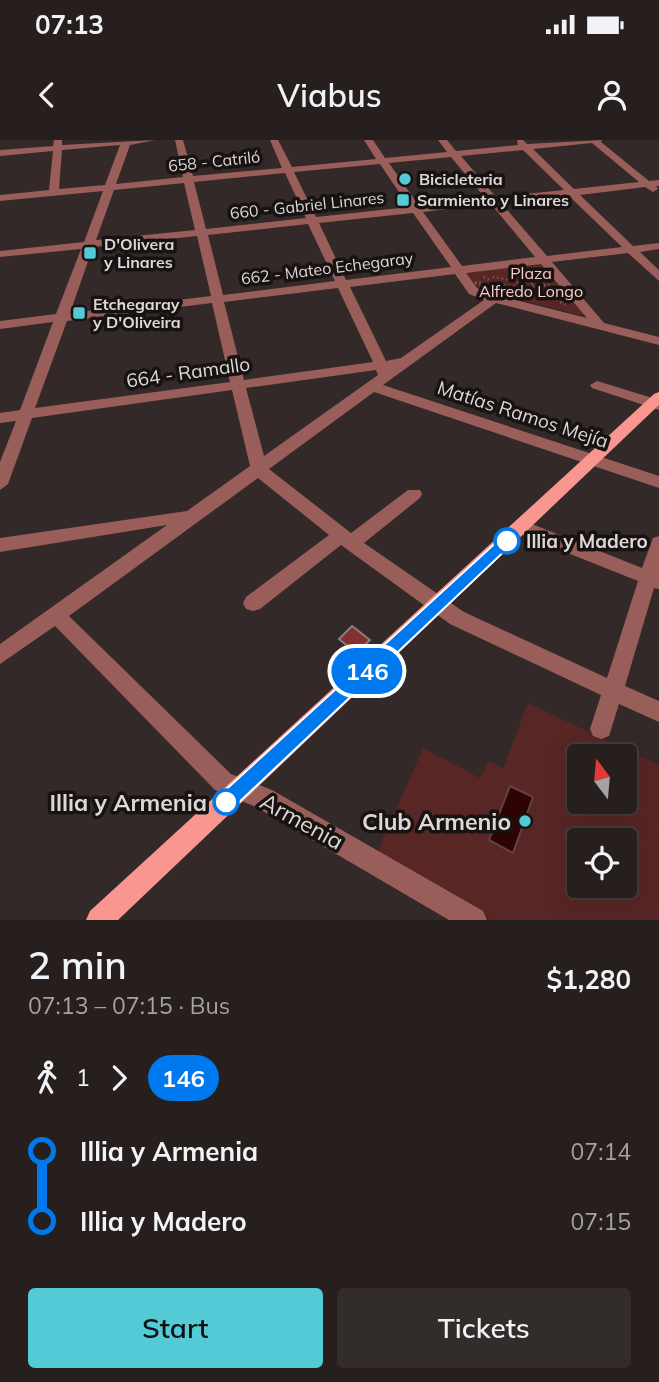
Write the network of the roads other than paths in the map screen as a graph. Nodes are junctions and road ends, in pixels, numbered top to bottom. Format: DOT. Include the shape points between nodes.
graph roads {
  1 [pos="151,140"];
  2 [pos="179,140"];
  3 [pos="274,140"];
  4 [pos="368,140"];
  5 [pos="442,140"];
  6 [pos="595,140"];
  7 [pos="127,141"];
  8 [pos="521,143"];
  9 [pos="57,144"];
  10 [pos="0,153"];
  11 [pos="453,153"];
  12 [pos="382,159"];
  13 [pos="288,170"];
  14 [pos="189,180"];
  15 [pos="659,183"];
  16 [pos="647,184"];
  17 [pos="109,188"];
  18 [pos="572,192"];
  19 [pos="54,193"];
  20 [pos="659,194"];
  21 [pos="0,198"];
  22 [pos="494,201"];
  23 [pos="416,209"];
  24 [pos="312,219"];
  25 [pos="202,232"];
  26 [pos="88,245"];
  27 [pos="659,246"];
  28 [pos="631,249"];
  29 [pos="0,254"];
  30 [pos="543,260"];
  31 [pos="458,270"];
  32 [pos="659,277"];
  33 [pos="342,284"];
  34 [pos="218,298"];
  35 [pos="486,304"];
  36 [pos="62,317"];
  37 [pos="0,325"];
  38 [pos="599,325"];
  39 [pos="659,341"];
  40 [pos="381,376"];
  41 [pos="239,385"];
  42 [pos="597,386"];
  43 [pos="657,402"];
  44 [pos="26,414"];
  45 [pos="0,418"];
  46 [pos="593,460"];
  47 [pos="259,470"];
  48 [pos="659,482"];
  49 [pos="0,484"];
  50 [pos="414,494"];
  51 [pos="193,516"];
  52 [pos="521,527"];
  53 [pos="346,539"];
  54 [pos="659,543"];
  55 [pos="0,545"];
  56 [pos="653,580"];
  57 [pos="253,603"];
  58 [pos="438,606"];
  59 [pos="56,615"];
  60 [pos="0,655"];
  61 [pos="614,691"];
  62 [pos="659,712"];
  63 [pos="601,729"];
  64 [pos="239,789"];
  65 [pos="99,920"];
  66 [pos="474,920"];
  1 -- 7 [label="street"];
  2 -- 14 [label="street"];
  3 -- 13 [label="street"];
  4 -- 12 [label="street"];
  5 -- 11 [label="street"];
  6 -- 8 [label="street, 658 - Catriló"];
  6 -- 16 [label="street"];
  7 -- 9 [label="street"];
  7 -- 17 [label="street"];
  8 -- 11 [label="street, 658 - Catriló"];
  8 -- 18 [label="street"];
  9 -- 10 [label="street"];
  9 -- 19 [label="street"];
  11 -- 12 [label="street, 658 - Catriló"];
  11 -- 22 [label="street"];
  12 -- 13 [label="street, 658 - Catriló"];
  12 -- 23 [label="street"];
  13 -- 14 [label="street, 658 - Catriló"];
  13 -- 24 [label="street"];
  14 -- 17 [label="street, 658 - Catriló"];
  14 -- 25 [label="street"];
  15 -- 16 [label="street, 660 - Gabriel Linares"];
  16 -- 18 [label="street, 660 - Gabriel Linares"];
  16 -- 20 [label="street"];
  17 -- 19 [label="street, 658 - Catriló"];
  17 -- 26 [label="street"];
  18 -- 22 [label="street, 660 - Gabriel Linares"];
  18 -- 28 [label="street"];
  19 -- 21 [label="street, 658 - Catriló"];
  22 -- 23 [label="street, 660 - Gabriel Linares"];
  22 -- 30 [label="street"];
  23 -- 24 [label="street, 660 - Gabriel Linares"];
  23 -- 31 [label="street"];
  24 -- 25 [label="street, 660 - Gabriel Linares"];
  24 -- 33 [label="street"];
  25 -- 26 [label="street, 660 - Gabriel Linares"];
  25 -- 34 [label="street"];
  26 -- 29 [label="street, 660 - Gabriel Linares"];
  26 -- 36 [label="street"];
  27 -- 28 [label="street, 662 - Mateo Echegaray"];
  28 -- 30 [label="street, 662 - Mateo Echegaray"];
  28 -- 32 [label="street"];
  30 -- 31 [label="street, 662 - Mateo Echegaray"];
  30 -- 38 [label="street"];
  31 -- 33 [label="street, 662 - Mateo Echegaray"];
  31 -- 35 [label="street" via="481,304"];
  33 -- 34 [label="street, 662 - Mateo Echegaray"];
  33 -- 40 [label="street"];
  34 -- 36 [label="street, 662 - Mateo Echegaray"];
  34 -- 41 [label="street"];
  35 -- 38 [label="street"];
  35 -- 40 [label="street"];
  36 -- 37 [label="street, 662 - Mateo Echegaray"];
  36 -- 44 [label="street"];
  38 -- 39 [label="street"];
  40 -- 41 [label="street, 664 - Ramallo"];
  40 -- 46 [label="street, Matías Ramos Mejía"];
  40 -- 47 [label="street"];
  41 -- 44 [label="street, 664 - Ramallo"];
  41 -- 47 [label="street"];
  42 -- 43 [label="street"];
  43 -- 46 [label="main road"];
  44 -- 45 [label="street, 664 - Ramallo"];
  44 -- 49 [label="street"];
  46 -- 48 [label="street, Matías Ramos Mejía"];
  46 -- 52 [label="main road"];
  47 -- 51 [label="street"];
  47 -- 53 [label="street"];
  50 -- 53 [label="street"];
  51 -- 55 [label="street"];
  51 -- 59 [label="street"];
  52 -- 56 [label="street"];
  52 -- 58 [label="main road"];
  53 -- 57 [label="street"];
  53 -- 58 [label="street"];
  54 -- 56 [label="street"];
  56 -- 61 [label="street"];
  58 -- 61 [label="street"];
  58 -- 64 [label="main road"];
  59 -- 60 [label="street"];
  59 -- 64 [label="street, Armenia" via="223,782"];
  61 -- 62 [label="street"];
  61 -- 63 [label="street"];
  64 -- 65 [label="main road"];
  64 -- 66 [label="street, Armenia" via="264,798"];
}
